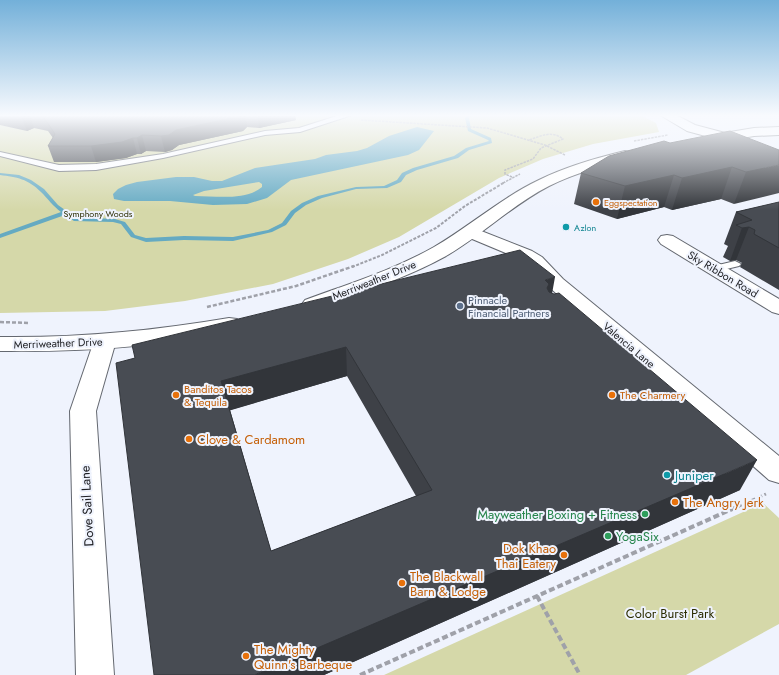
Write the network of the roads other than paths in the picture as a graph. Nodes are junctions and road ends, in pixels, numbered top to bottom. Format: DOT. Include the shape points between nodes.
graph roads {
  1 [pos="205,146"];
  2 [pos="634,147"];
  3 [pos="0,154"];
  4 [pos="471,232"];
  5 [pos="667,240"];
  6 [pos="735,264"];
  7 [pos="714,269"];
  8 [pos="779,308"];
  9 [pos="292,310"];
  10 [pos="248,320"];
  11 [pos="105,341"];
  12 [pos="0,344"];
  13 [pos="779,472"];
  14 [pos="95,675"];
  1 -- 3 [label="lane" via="96,167 59,168"];
  2 -- 4 [label="main road, Merriweather Drive" via="544,183 515,200"];
  4 -- 9 [label="main road, Merriweather Drive" via="439,252 390,275"];
  4 -- 13 [label="main road, Valencia Lane" via="535,261 577,308"];
  5 -- 7 [label="main road, Sky Ribbon Road"];
  6 -- 7 [label="lane"];
  7 -- 8 [label="main road, Sky Ribbon Road"];
  10 -- 11 [label="main road, Merriweather Drive"];
  11 -- 12 [label="main road, Merriweather Drive"];
  11 -- 14 [label="main road, Dove Sail Lane" via="83,411"];
}
